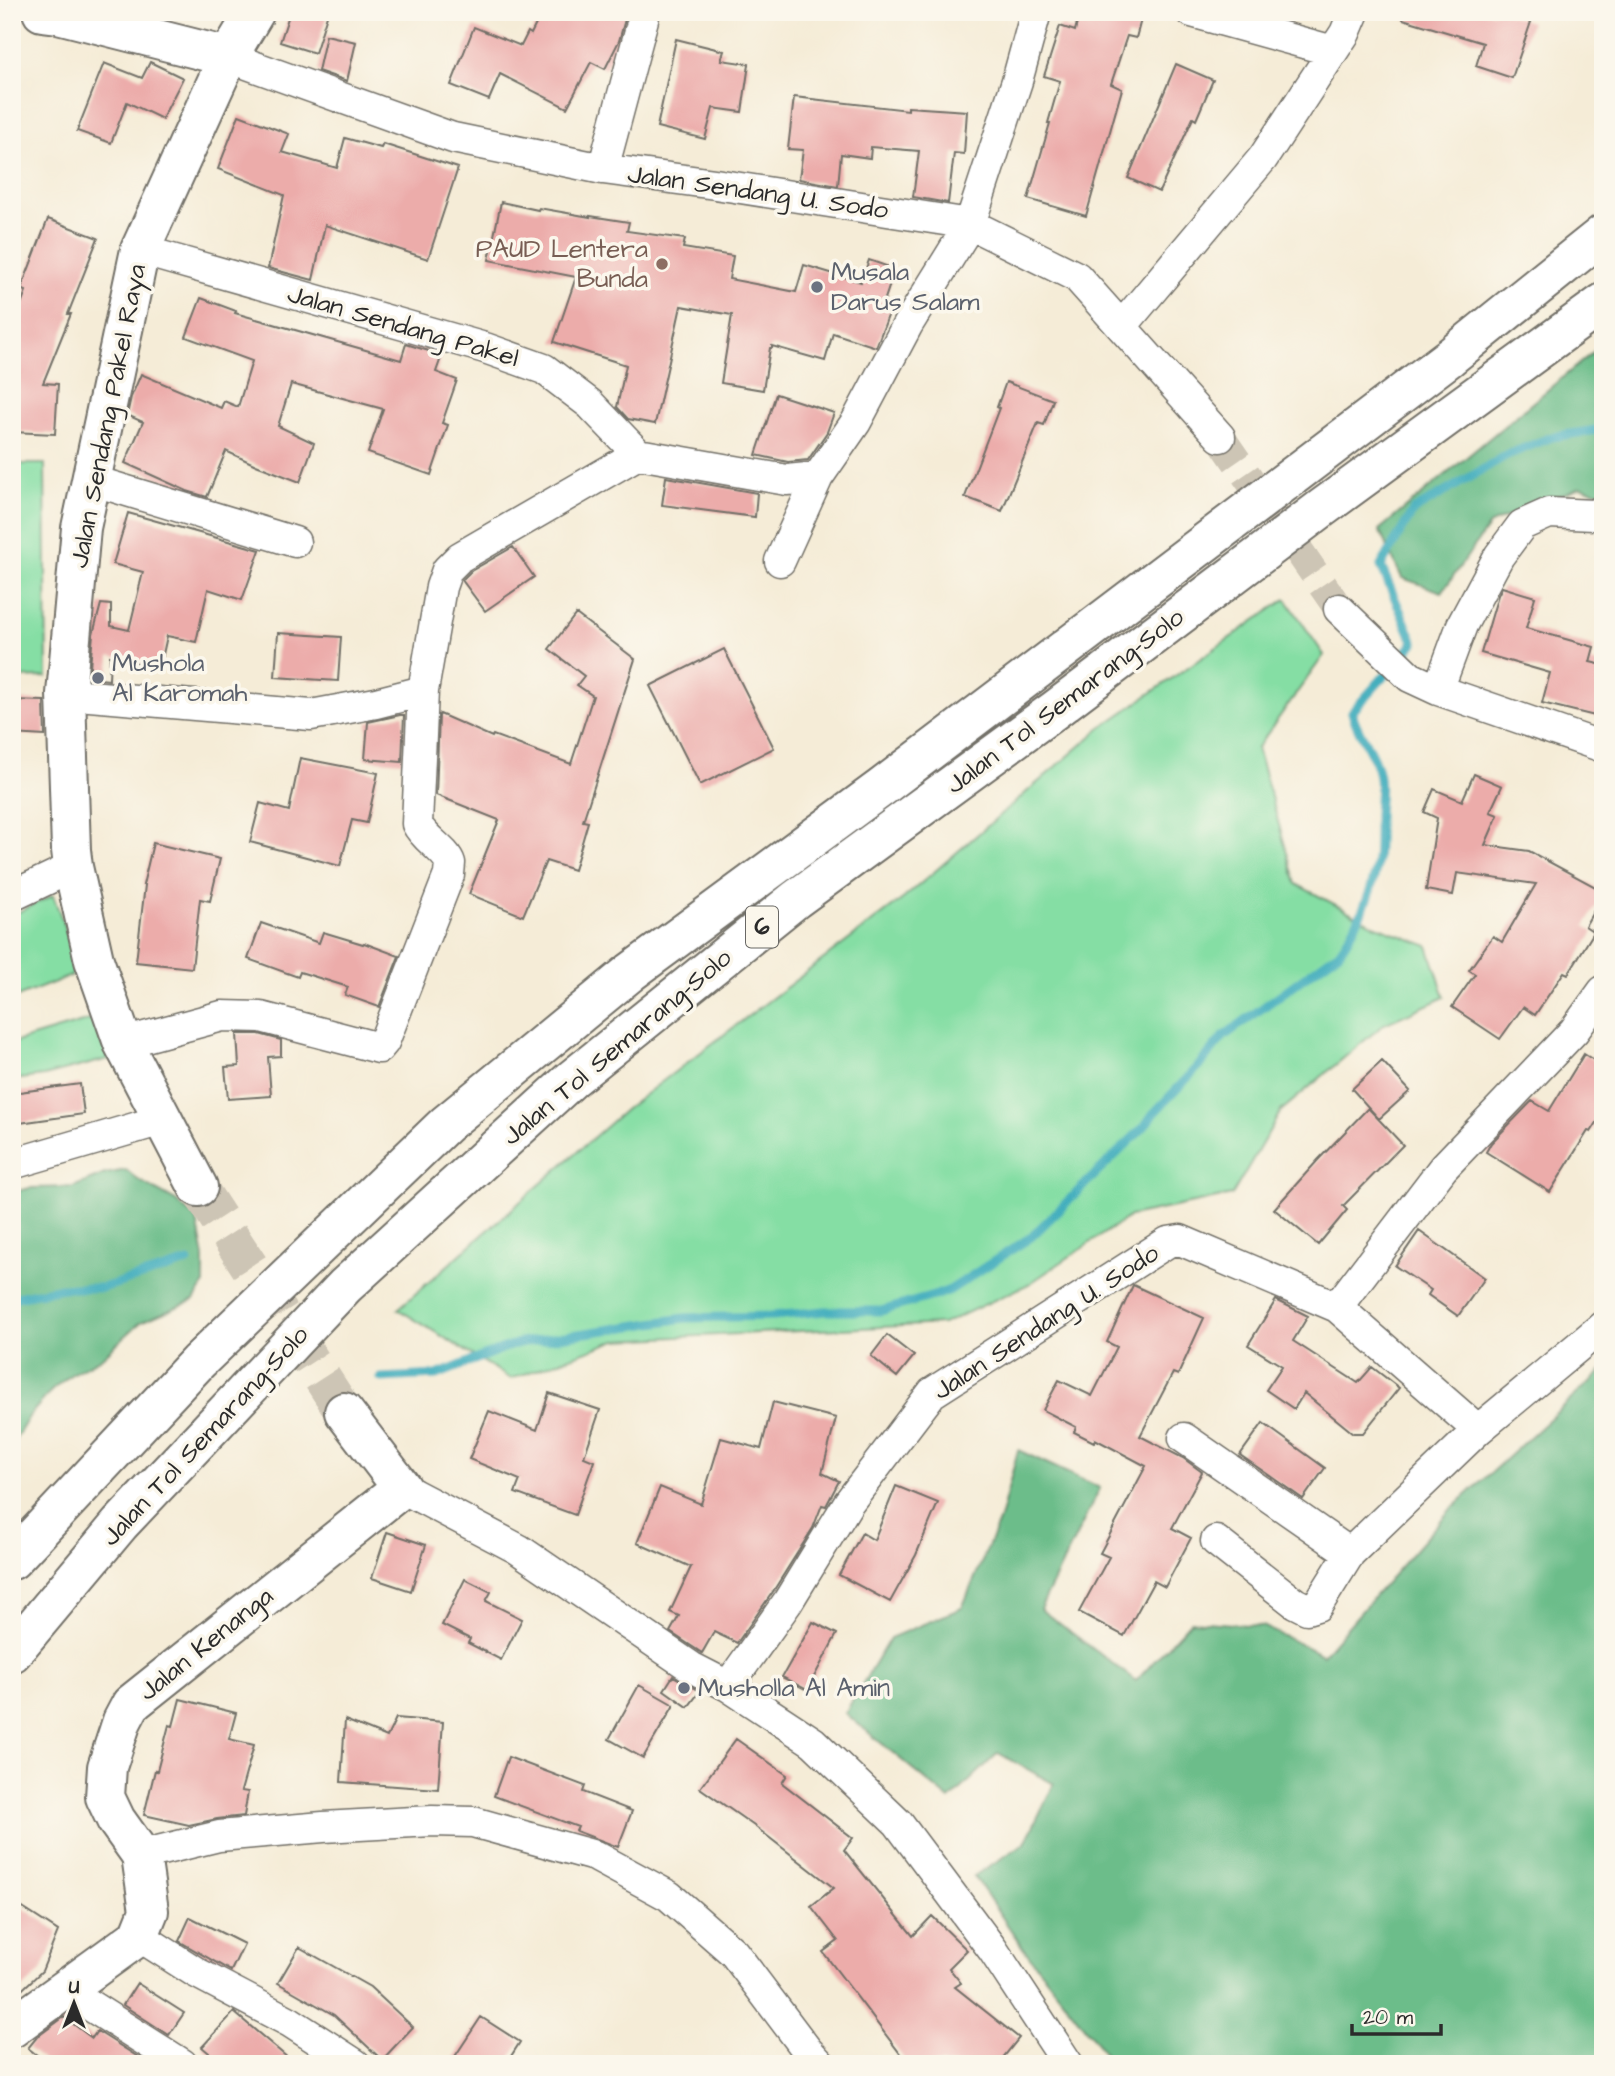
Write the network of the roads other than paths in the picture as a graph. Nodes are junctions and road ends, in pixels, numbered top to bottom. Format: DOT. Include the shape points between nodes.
graph roads {
  1 [pos="42,12"];
  2 [pos="255,12"];
  3 [pos="645,12"];
  4 [pos="1036,12"];
  5 [pos="1192,12"];
  6 [pos="1354,12"];
  7 [pos="1333,51"];
  8 [pos="228,57"];
  9 [pos="603,170"];
  10 [pos="970,224"];
  11 [pos="1603,234"];
  12 [pos="140,250"];
  13 [pos="1603,303"];
  14 [pos="1122,326"];
  15 [pos="1220,437"];
  16 [pos="638,453"];
  17 [pos="817,477"];
  18 [pos="91,480"];
  19 [pos="1603,510"];
  20 [pos="295,542"];
  21 [pos="780,561"];
  22 [pos="1339,609"];
  23 [pos="1437,690"];
  24 [pos="423,691"];
  25 [pos="66,694"];
  26 [pos="1603,747"];
  27 [pos="73,867"];
  28 [pos="12,896"];
  29 [pos="1603,990"];
  30 [pos="123,1043"];
  31 [pos="162,1120"];
  32 [pos="12,1164"];
  33 [pos="198,1187"];
  34 [pos="1337,1307"];
  35 [pos="1603,1326"];
  36 [pos="344,1412"];
  37 [pos="1478,1430"];
  38 [pos="1184,1438"];
  39 [pos="402,1488"];
  40 [pos="1216,1541"];
  41 [pos="1350,1553"];
  42 [pos="12,1560"];
  43 [pos="12,1653"];
  44 [pos="728,1686"];
  45 [pos="141,1855"];
  46 [pos="139,1936"];
  47 [pos="64,1989"];
  48 [pos="12,2028"];
  49 [pos="1056,2057"];
  50 [pos="182,2064"];
  51 [pos="355,2064"];
  52 [pos="820,2064"];
  1 -- 8 [label="main road"];
  2 -- 8 [label="main road, Jalan Sendang Pakel Raya"];
  3 -- 9 [label="street"];
  4 -- 10 [label="street"];
  5 -- 7 [label="street"];
  6 -- 7 [label="street"];
  7 -- 14 [label="street" via="1263,158"];
  8 -- 9 [label="street, Jalan Sendang U. Sodo" via="453,138"];
  8 -- 12 [label="main road, Jalan Sendang Pakel Raya"];
  9 -- 10 [label="street, Jalan Sendang U. Sodo"];
  10 -- 14 [label="street, Jalan Sendang U. Sodo" via="1077,277"];
  10 -- 17 [label="street" via="908,324 856,422"];
  11 -- 42 [label="main road, Jalan Tol Semarang–Solo / 6" via="1439,366 631,972 446,1124 198,1362"];
  12 -- 16 [label="street, Jalan Sendang Pakel" via="544,369 590,404"];
  12 -- 18 [label="main road, Jalan Sendang Pakel Raya"];
  13 -- 43 [label="main road, Jalan Tol Semarang–Solo / 6" via="796,899 572,1079 345,1286 120,1524"];
  14 -- 15 [label="street, Jalan Sendang U. Sodo"];
  16 -- 17 [label="street" via="787,480"];
  16 -- 24 [label="street" via="460,557 447,570"];
  17 -- 21 [label="street"];
  18 -- 20 [label="street"];
  18 -- 25 [label="main road, Jalan Sendang Pakel Raya" via="81,528"];
  19 -- 23 [label="street" via="1549,513 1522,525 1499,556 1462,625"];
  22 -- 23 [label="street" via="1410,677"];
  23 -- 26 [label="street"];
  24 -- 25 [label="street" via="311,715"];
  24 -- 30 [label="street" via="417,824 450,864 449,874 379,1048 261,1017 222,1016"];
  25 -- 27 [label="main road, Jalan Sendang Pakel Raya"];
  27 -- 28 [label="street"];
  27 -- 30 [label="main road, Jalan Sendang Pakel Raya" via="94,960"];
  29 -- 34 [label="street" via="1574,1031 1443,1168"];
  30 -- 31 [label="main road, Jalan Sendang Pakel Raya"];
  31 -- 32 [label="street"];
  31 -- 33 [label="main road, Jalan Sendang Pakel Raya"];
  34 -- 37 [label="street, Jalan Sendang U. Sodo"];
  34 -- 44 [label="street, Jalan Sendang U. Sodo" via="1186,1241 1168,1242 932,1393 849,1502 787,1604"];
  35 -- 37 [label="street"];
  36 -- 39 [label="main road"];
  37 -- 41 [label="street"];
  38 -- 41 [label="street"];
  39 -- 44 [label="street" via="518,1549 691,1667"];
  39 -- 45 [label="main road, Jalan Kenanga" via="131,1704 107,1767 105,1797"];
  40 -- 41 [label="street" via="1307,1609 1317,1606"];
  44 -- 49 [label="street" via="813,1742 898,1823 993,1950"];
  45 -- 46 [label="main road, Jalan Kenanga" via="149,1911"];
  45 -- 52 [label="street" via="219,1836 432,1821 473,1822 595,1856 669,1896 734,1953"];
  46 -- 47 [label="main road"];
  46 -- 51 [label="street"];
  47 -- 48 [label="main road"];
  47 -- 50 [label="street"];
}
